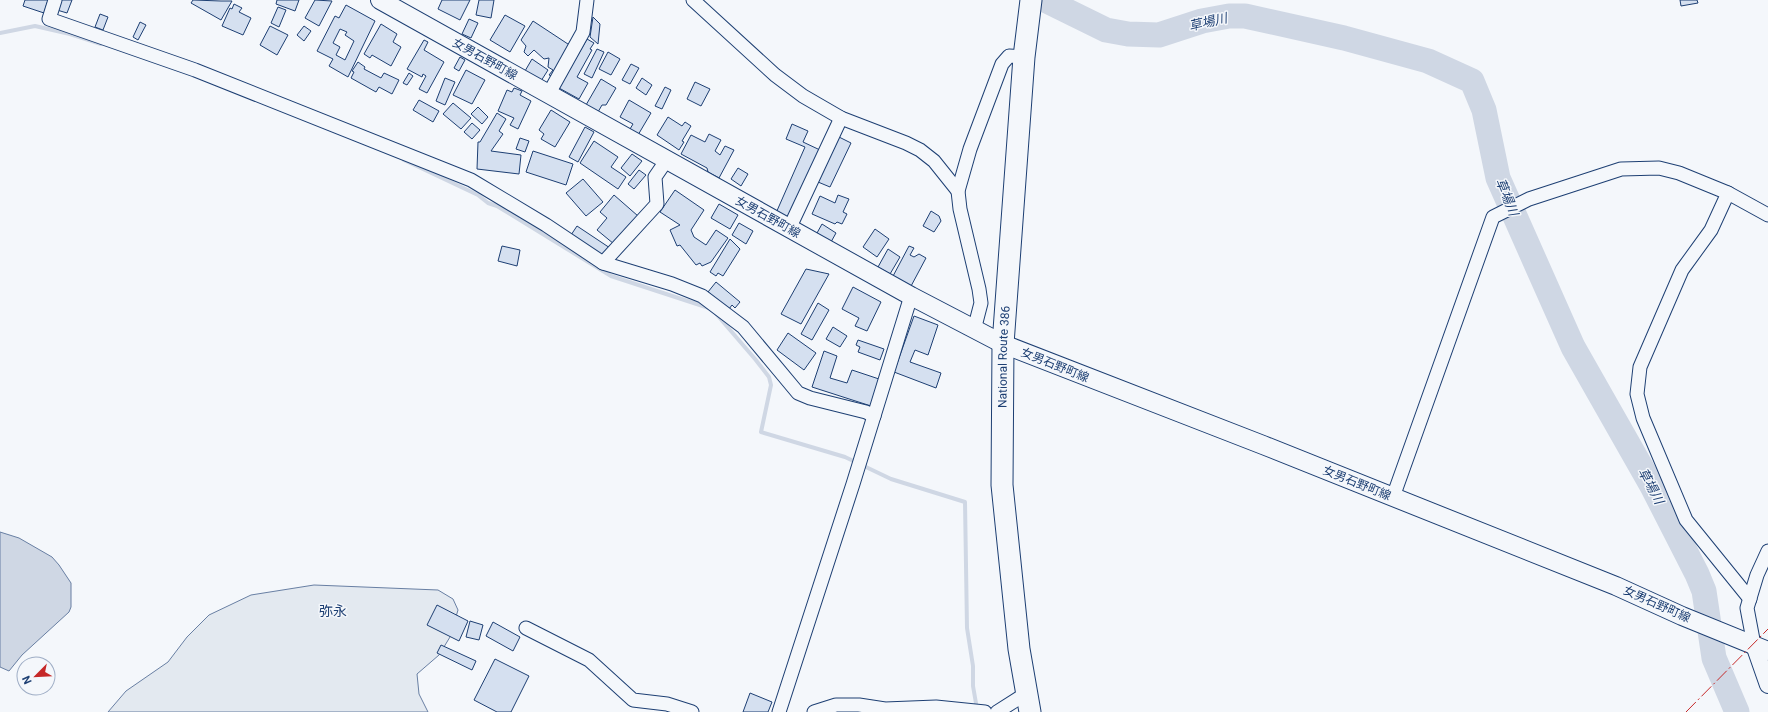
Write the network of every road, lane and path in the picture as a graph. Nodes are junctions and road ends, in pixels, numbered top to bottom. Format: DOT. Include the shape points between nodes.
graph roads {
  1 [pos="55,0"];
  2 [pos="380,0"];
  3 [pos="587,0"];
  4 [pos="693,0"];
  5 [pos="1030,6"];
  6 [pos="1024,57"];
  7 [pos="548,95"];
  8 [pos="841,118"];
  9 [pos="666,161"];
  10 [pos="958,190"];
  11 [pos="1728,193"];
  12 [pos="1768,215"];
  13 [pos="789,229"];
  14 [pos="603,263"];
  15 [pos="911,296"];
  16 [pos="974,330"];
  17 [pos="1003,344"];
  18 [pos="874,416"];
  19 [pos="1393,497"];
  20 [pos="1768,550"];
  21 [pos="1750,599"];
  22 [pos="526,628"];
  23 [pos="1754,646"];
  24 [pos="1768,685"];
  25 [pos="1029,702"];
  26 [pos="683,710"];
  27 [pos="1003,710"];
  28 [pos="779,712"];
  29 [pos="814,712"];
  30 [pos="985,712"];
  1 -- 14 [label="street" via="49,19 195,70 471,180"];
  2 -- 7 [label="main road, 女男石野町線"];
  3 -- 7 [label="street" via="583,32"];
  4 -- 8 [label="street" via="775,75 803,96"];
  5 -- 6 [label="highway, National Route 386"];
  6 -- 10 [label="street" via="1009,56 1002,64 970,148"];
  6 -- 17 [label="highway, National Route 386"];
  7 -- 9 [label="main road, 女男石野町線"];
  8 -- 10 [label="street" via="920,150 934,161"];
  8 -- 13 [label="street"];
  9 -- 13 [label="main road, 女男石野町線"];
  9 -- 14 [label="street" via="655,177 657,204"];
  10 -- 16 [label="street" via="981,303"];
  11 -- 12 [label="street"];
  11 -- 19 [label="street" via="1680,173 1659,168 1621,169 1529,199 1493,217"];
  11 -- 21 [label="street" via="1711,230 1682,270 1640,367 1637,394 1642,418 1686,520"];
  13 -- 15 [label="main road, 女男石野町線"];
  14 -- 18 [label="street" via="702,296 743,327 798,393"];
  15 -- 16 [label="main road, 女男石野町線"];
  15 -- 18 [label="street"];
  16 -- 17 [label="main road, 女男石野町線"];
  17 -- 19 [label="main road, 女男石野町線"];
  17 -- 25 [label="highway, National Route 386" via="1002,485 1019,649"];
  18 -- 28 [label="street"];
  19 -- 23 [label="main road, 女男石野町線" via="1616,586"];
  20 -- 21 [label="street" via="1757,574"];
  21 -- 23 [label="street" via="1747,608"];
  22 -- 26 [label="street" via="589,660 633,700 667,704"];
  23 -- 24 [label="street"];
  25 -- 27 [label="street"];
  29 -- 30 [label="street" via="836,704 885,709 936,707"];
}
